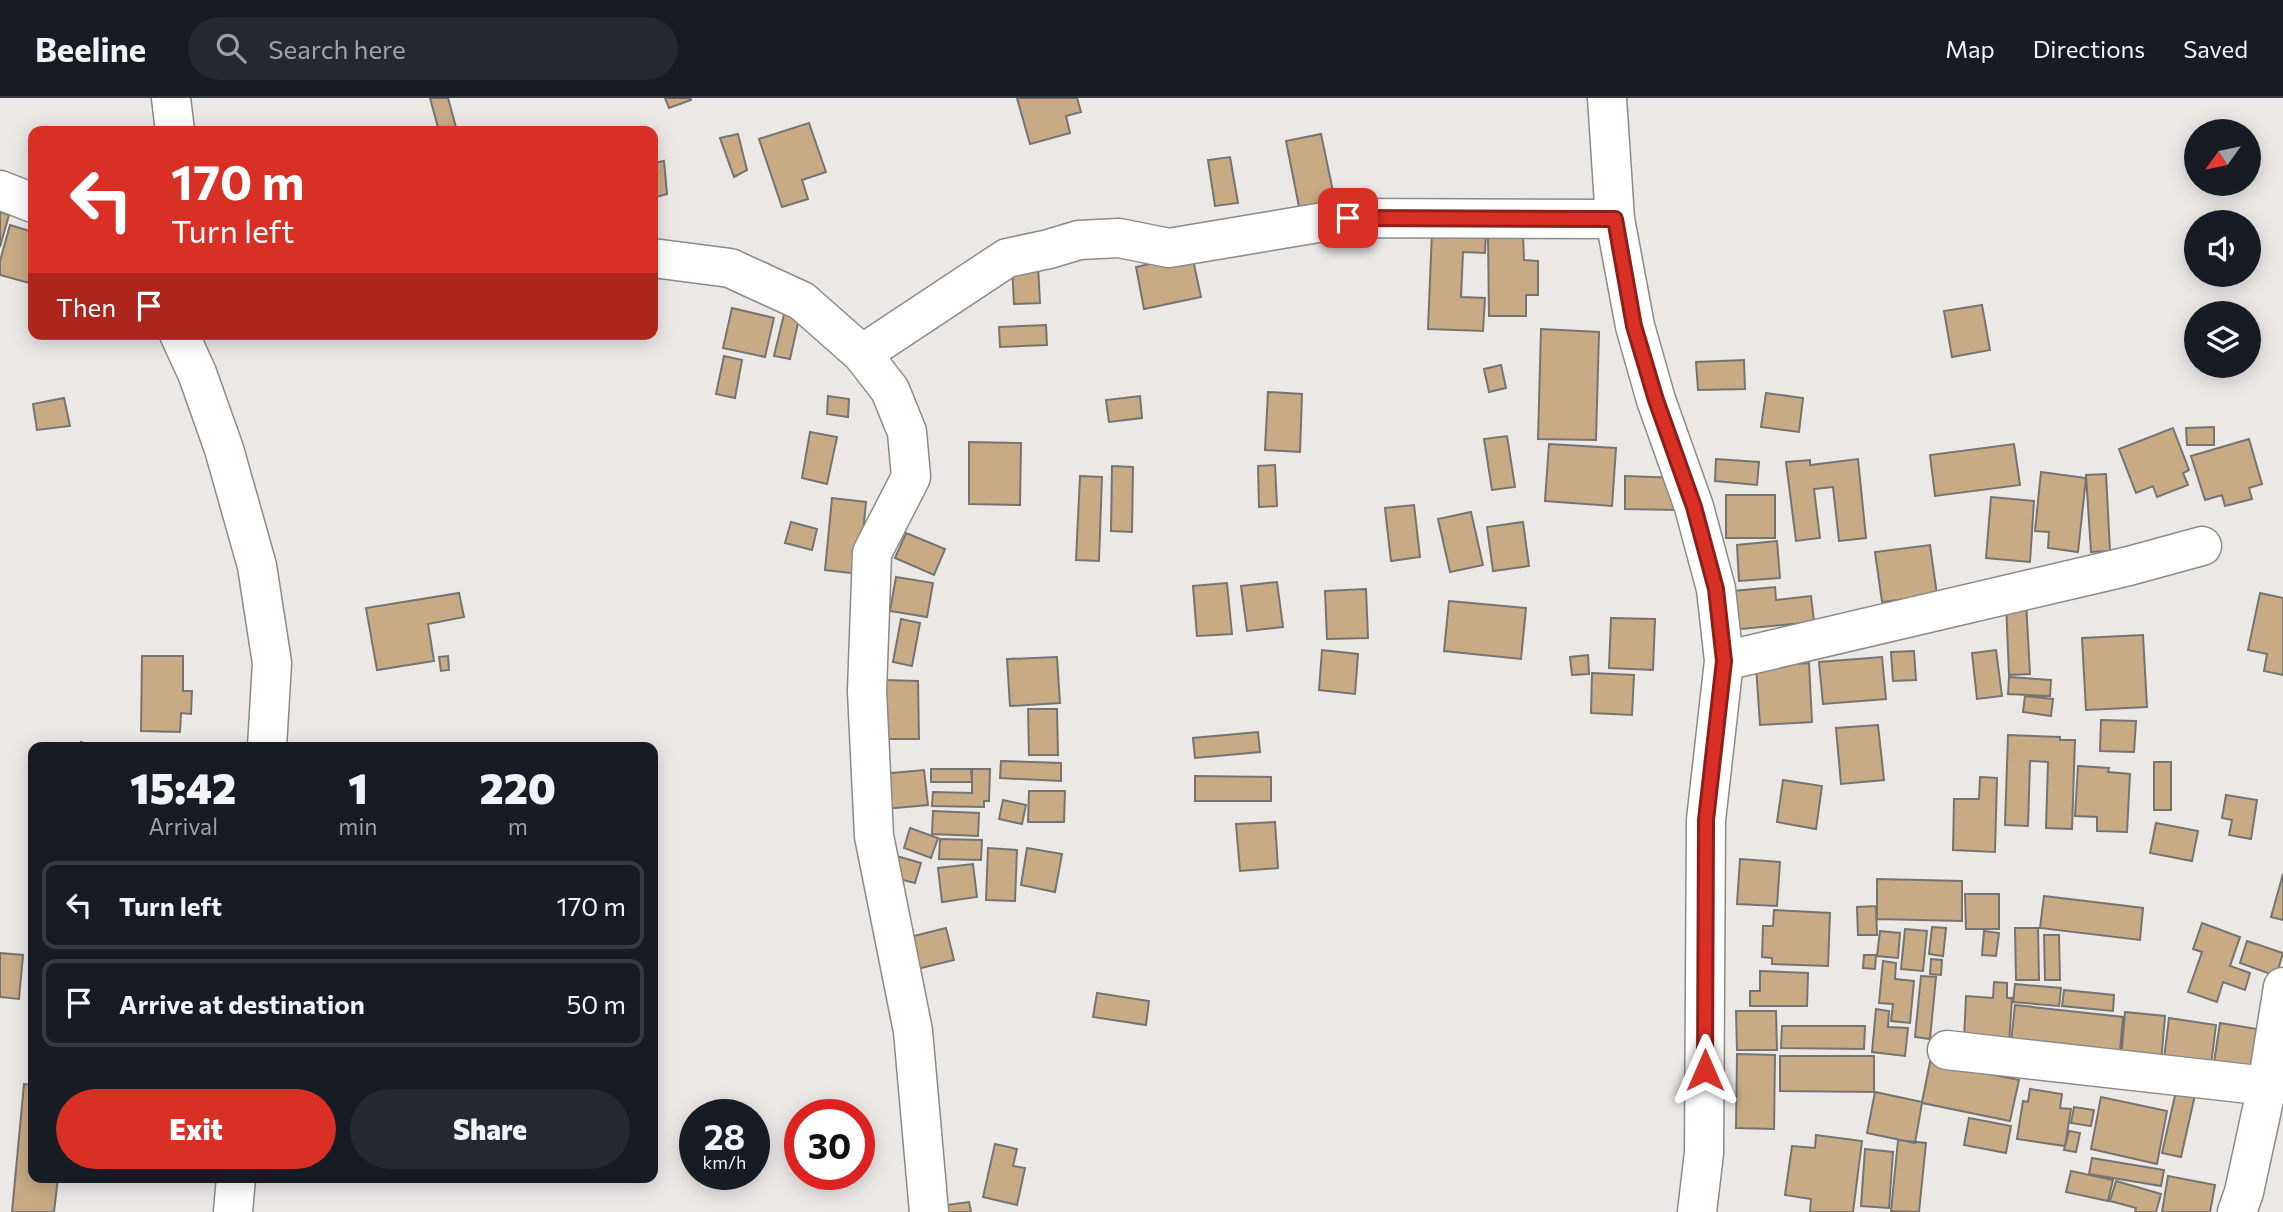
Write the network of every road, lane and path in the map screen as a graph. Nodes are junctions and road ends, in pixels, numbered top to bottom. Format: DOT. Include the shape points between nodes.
graph roads {
  1 [pos="171,98"];
  2 [pos="1607,98"];
  3 [pos="174,126"];
  4 [pos="0,190"];
  5 [pos="28,201"];
  6 [pos="1615,219"];
  7 [pos="658,259"];
  8 [pos="182,340"];
  9 [pos="862,354"];
  10 [pos="2202,547"];
  11 [pos="1724,661"];
  12 [pos="267,742"];
  13 [pos="2283,987"];
  14 [pos="1947,1050"];
  15 [pos="2267,1086"];
  16 [pos="236,1183"];
  17 [pos="233,1212"];
  18 [pos="929,1212"];
  19 [pos="1697,1212"];
  20 [pos="2236,1212"];
  1 -- 3 [label="street"];
  2 -- 6 [label="street"];
  4 -- 5 [label="street"];
  6 -- 9 [label="street" via="1348,218 1169,248 1119,238 1079,240 1007,258"];
  6 -- 11 [label="street" via="1634,326 1716,589"];
  7 -- 9 [label="street" via="730,268 802,301"];
  8 -- 12 [label="street" via="224,449 257,566 272,663"];
  9 -- 18 [label="street" via="890,390 899,411 907,432 911,477 872,553 867,691 873,836 913,1031"];
  10 -- 11 [label="street"];
  11 -- 19 [label="street" via="1706,820 1704,1153"];
  13 -- 15 [label="street"];
  14 -- 15 [label="street"];
  15 -- 20 [label="street" via="2245,1192"];
  16 -- 17 [label="street"];
}
